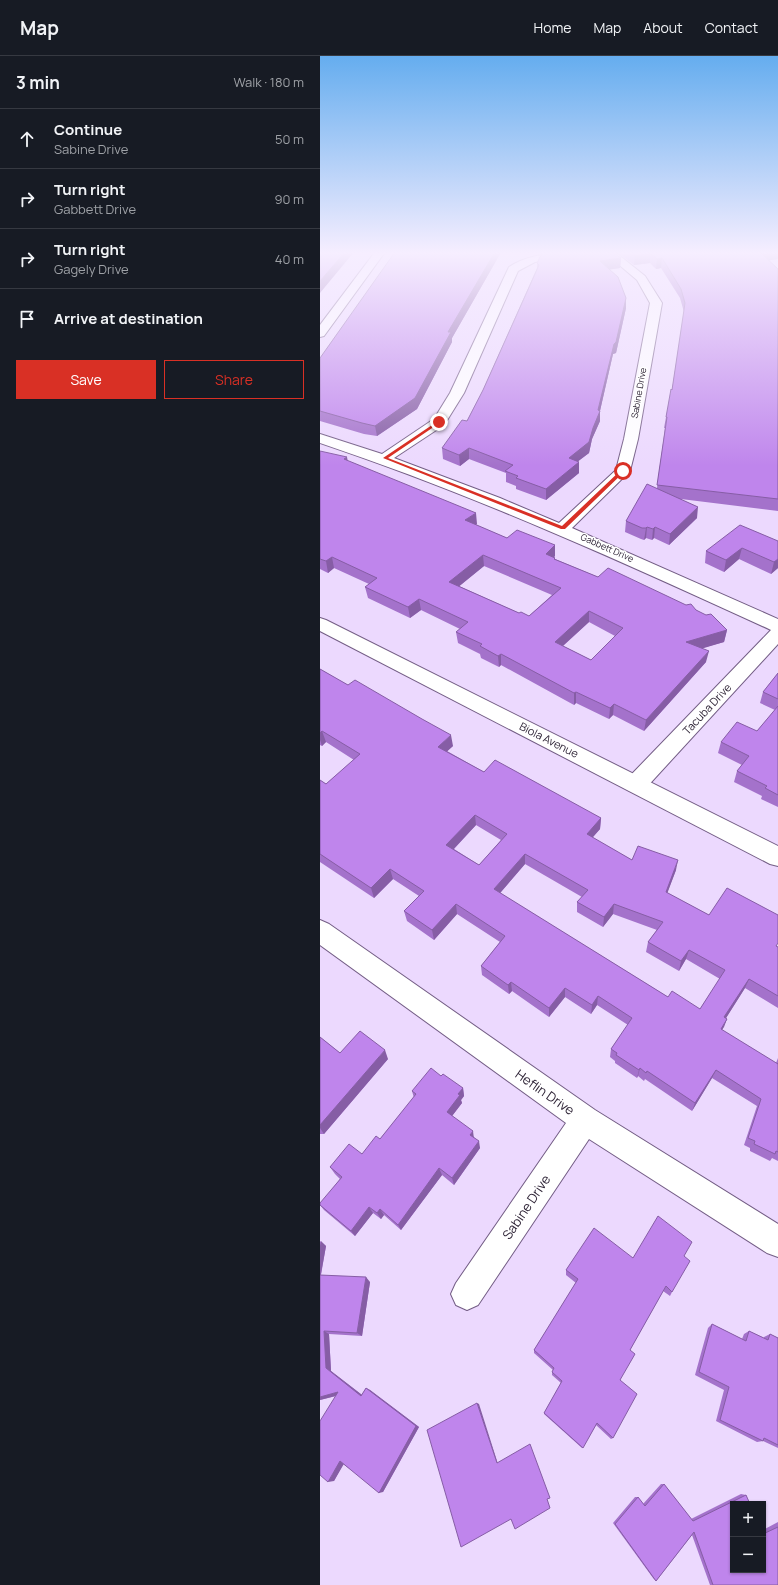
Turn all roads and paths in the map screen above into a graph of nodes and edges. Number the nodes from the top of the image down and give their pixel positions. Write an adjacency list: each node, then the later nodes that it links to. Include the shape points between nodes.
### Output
1 (327, 323): 4 (street)
2 (488, 323): 6 (street, via 457,393 439,422)
3 (652, 323): 7 (street, Sabine Drive, via 623,471)
4 (320, 333)
5 (320, 438): 6 (street, Gabbett Drive)
6 (385, 458): 7 (street, Gabbett Drive)
7 (563, 528): 9 (street, Gabbett Drive)
8 (320, 624): 11 (street, Biola Avenue)
9 (778, 626)
10 (778, 633): 11 (street, Tacuba Drive)
11 (636, 784): 12 (street, Biola Avenue)
12 (778, 858)
13 (320, 932): 14 (street, Heflin Drive)
14 (584, 1120): 15 (street, Heflin Drive); 16 (street, Sabine Drive)
15 (778, 1242)
16 (467, 1294)

